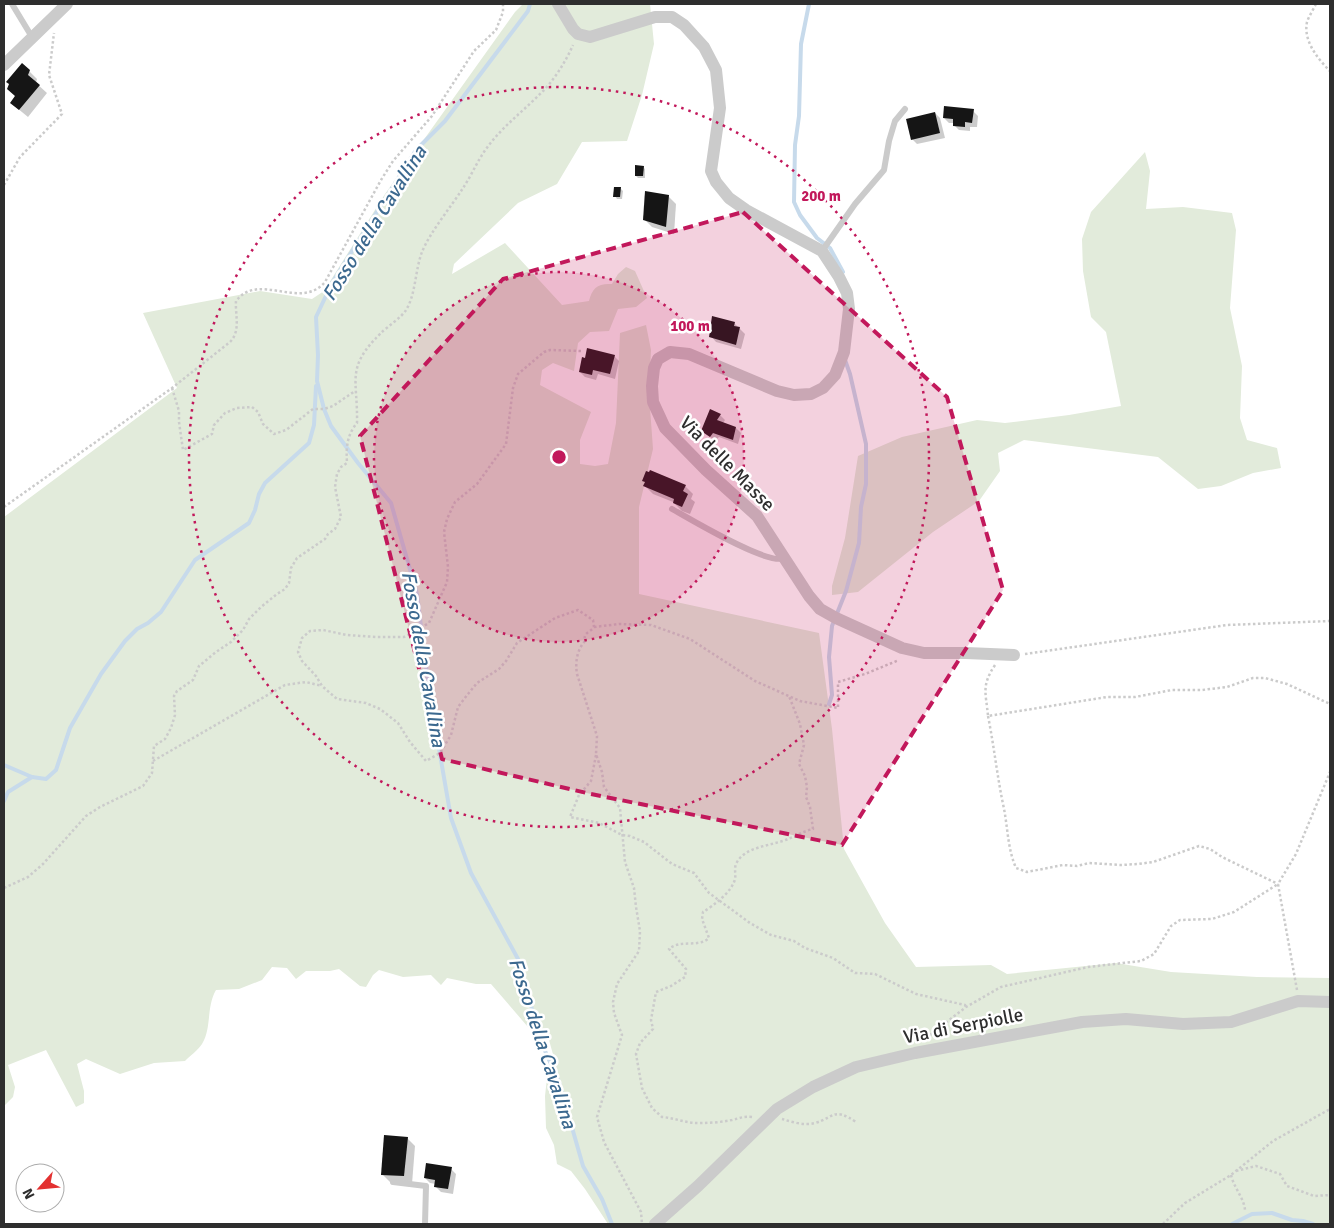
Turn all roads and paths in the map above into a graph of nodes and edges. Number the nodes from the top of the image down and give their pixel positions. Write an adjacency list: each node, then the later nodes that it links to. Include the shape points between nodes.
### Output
1 (12, 4): 8 (lane)
2 (67, 4): 6 (street)
3 (503, 4): 15 (path, via 496,30 474,51 432,116 381,180 321,288 302,294 246,291 236,301 234,338)
4 (558, 4): 7 (street)
5 (1316, 4): 10 (path, via 1307,23 1307,36 1320,61)
6 (56, 15): 8 (street); 12 (path, via 49,74 62,114 20,157)
7 (578, 34): 13 (street, Via delle Masse, via 590,37 655,17 672,17 684,25 704,47 716,70 720,108 711,171 716,182 729,198 746,210); 16 (path, via 566,60 541,94 500,131 482,155 423,250 405,312 380,334 358,361)
8 (32, 37): 9 (street)
9 (4, 65)
10 (1330, 71)
11 (904, 109): 13 (lane, via 895,121 884,170)
12 (4, 186)
13 (822, 251): 19 (street, Via delle Masse, via 847,293 849,309 844,352 835,375 823,388 811,394 777,391 689,354 670,352 658,359 654,368 653,402 665,428 757,516)
14 (581, 351): 25 (path, via 544,352 518,374 513,388 506,444 477,484 455,502 448,519 444,532 447,582 429,623 404,636 310,631 302,638 298,652)
15 (172, 388): 16 (path, via 179,411 183,450 212,434 214,425 225,413 237,408 252,407 274,434 286,430 314,409 333,406); 17 (path)
16 (355, 391): 30 (path, via 357,423 350,432 347,463 337,474 335,487 341,517 335,529 297,558 286,589 261,607 231,642 199,666 193,680 177,691 171,728 165,739 154,746)
17 (4, 508)
18 (672, 509): 19 (lane, via 758,555 776,560)
19 (785, 557): 22 (street, Via delle Masse, via 820,609 902,648)
20 (1330, 621): 24 (path, via 1228,626)
21 (594, 627): 25 (path, via 594,620 578,610 555,618 518,643 499,670 468,694 458,707 451,735 440,753 426,761 398,723 380,709 337,698); 26 (path, via 651,624 690,639 755,680); 29 (path, via 584,636 576,665 597,736)
22 (924, 653): 23 (street, Via delle Masse); 26 (path, via 838,682 838,708)
23 (999, 654): 24 (street, Via delle Masse); 28 (path, via 985,684)
24 (1014, 655)
25 (322, 686): 30 (path, via 306,682 285,685)
26 (789, 696): 35 (path, via 804,745 799,764 805,776 813,828 744,855 736,863 732,886)
27 (1330, 704): 28 (path, via 1282,682 1253,678 1227,687 1107,697)
28 (988, 716): 33 (path, via 1011,856 1016,868 1027,872 1089,862 1138,864 1199,846)
29 (596, 754): 32 (path, via 604,787 620,808); 32 (path, via 590,780 579,795 570,817 600,822)
30 (153, 761): 34 (path, via 152,773 142,786 86,816 43,864 28,877)
31 (1330, 772): 33 (path, via 1296,854)
32 (622, 835): 35 (path, via 644,842 672,864 694,873); 50 (path, via 625,862 634,888 640,931 639,951 617,984 614,1013 622,1036 597,1117 604,1142 641,1212)
33 (1278, 884): 36 (path); 38 (path, via 1234,912 1212,919 1180,920 1171,926 1154,954 1140,961 1088,967 1001,987)
34 (4, 888)
35 (719, 901): 38 (path, via 771,934 833,958 855,972 875,974 916,994); 42 (path, via 703,912 702,919 709,938 705,942 674,944 668,948 686,969 685,976 656,992 651,1020 653,1029 640,1043 636,1054 642,1088 652,1108 662,1117 700,1124 744,1116)
36 (1298, 1001): 37 (street, Via di Serpiolle); 39 (street, Via di Serpiolle, via 1231,1022 1183,1024 1126,1019 1082,1022)
37 (1330, 1002)
38 (966, 1007): 39 (path, via 924,1040)
39 (915, 1054): 41 (street, Via di Serpiolle, via 856,1067 813,1088)
40 (1330, 1109): 44 (path, via 1273,1141)
41 (771, 1116): 43 (path, via 799,1124 814,1124 830,1115 844,1114); 51 (street, Via di Serpiolle)
42 (752, 1118)
43 (856, 1122)
44 (1235, 1172): 45 (path); 47 (path, via 1256,1166 1280,1174 1288,1186 1314,1196)
45 (1231, 1175): 48 (path); 52 (path, via 1185,1203)
46 (393, 1182): 49 (lane, via 426,1186)
47 (1330, 1196)
48 (1246, 1210)
49 (425, 1224)
50 (642, 1224)
51 (655, 1224)
52 (1163, 1224)

